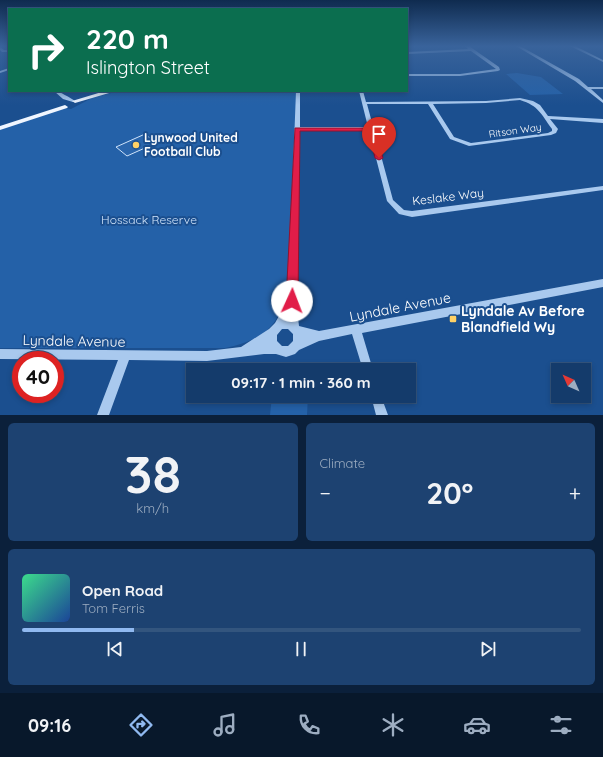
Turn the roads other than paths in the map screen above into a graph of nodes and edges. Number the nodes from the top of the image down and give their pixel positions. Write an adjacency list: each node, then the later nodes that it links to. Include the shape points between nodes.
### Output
1 (494, 65): 3 (street, via 498,70 460,75)
2 (551, 65): 4 (street)
3 (408, 75)
4 (587, 88): 5 (street); 11 (street)
5 (603, 88)
6 (57, 92): 10 (street)
7 (109, 92): 10 (main road)
8 (298, 92): 17 (street)
9 (361, 92): 12 (street, Keslake Way)
10 (69, 102): 16 (main road)
11 (603, 102)
12 (364, 103): 13 (street, Ritson Way); 18 (street, Keslake Way)
13 (430, 103): 14 (street, Ritson Way, via 520,100 538,106); 14 (street, Ritson Way, via 452,138 471,145 549,134 555,129)
14 (547, 117): 15 (street)
15 (603, 121)
16 (0, 128)
17 (297, 129): 18 (street); 21 (street)
18 (372, 129): 19 (street, Keslake Way, via 390,201 402,212 412,214)
19 (603, 188)
20 (603, 283): 24 (street, Lyndale Avenue)
21 (292, 301): 22 (street); 23 (street)
22 (276, 329): 23 (street, Lyndale Avenue, via 286,324); 27 (street, via 272,339); 28 (street, Lyndale Avenue)
23 (295, 329): 25 (street, Lyndale Avenue); 26 (street, via 299,338)
24 (356, 330): 25 (street, Lyndale Avenue); 31 (street)
25 (319, 336): 26 (street, Lyndale Avenue)
26 (296, 346): 27 (street, Lyndale Avenue, via 289,351)
27 (277, 349): 28 (street, Lyndale Avenue)
28 (243, 351): 30 (street, Lyndale Avenue, via 207,356)
29 (0, 354): 30 (street, Lyndale Avenue)
30 (124, 356): 33 (street)
31 (366, 363)
32 (378, 403): 34 (street)
33 (103, 415)
34 (382, 415)

